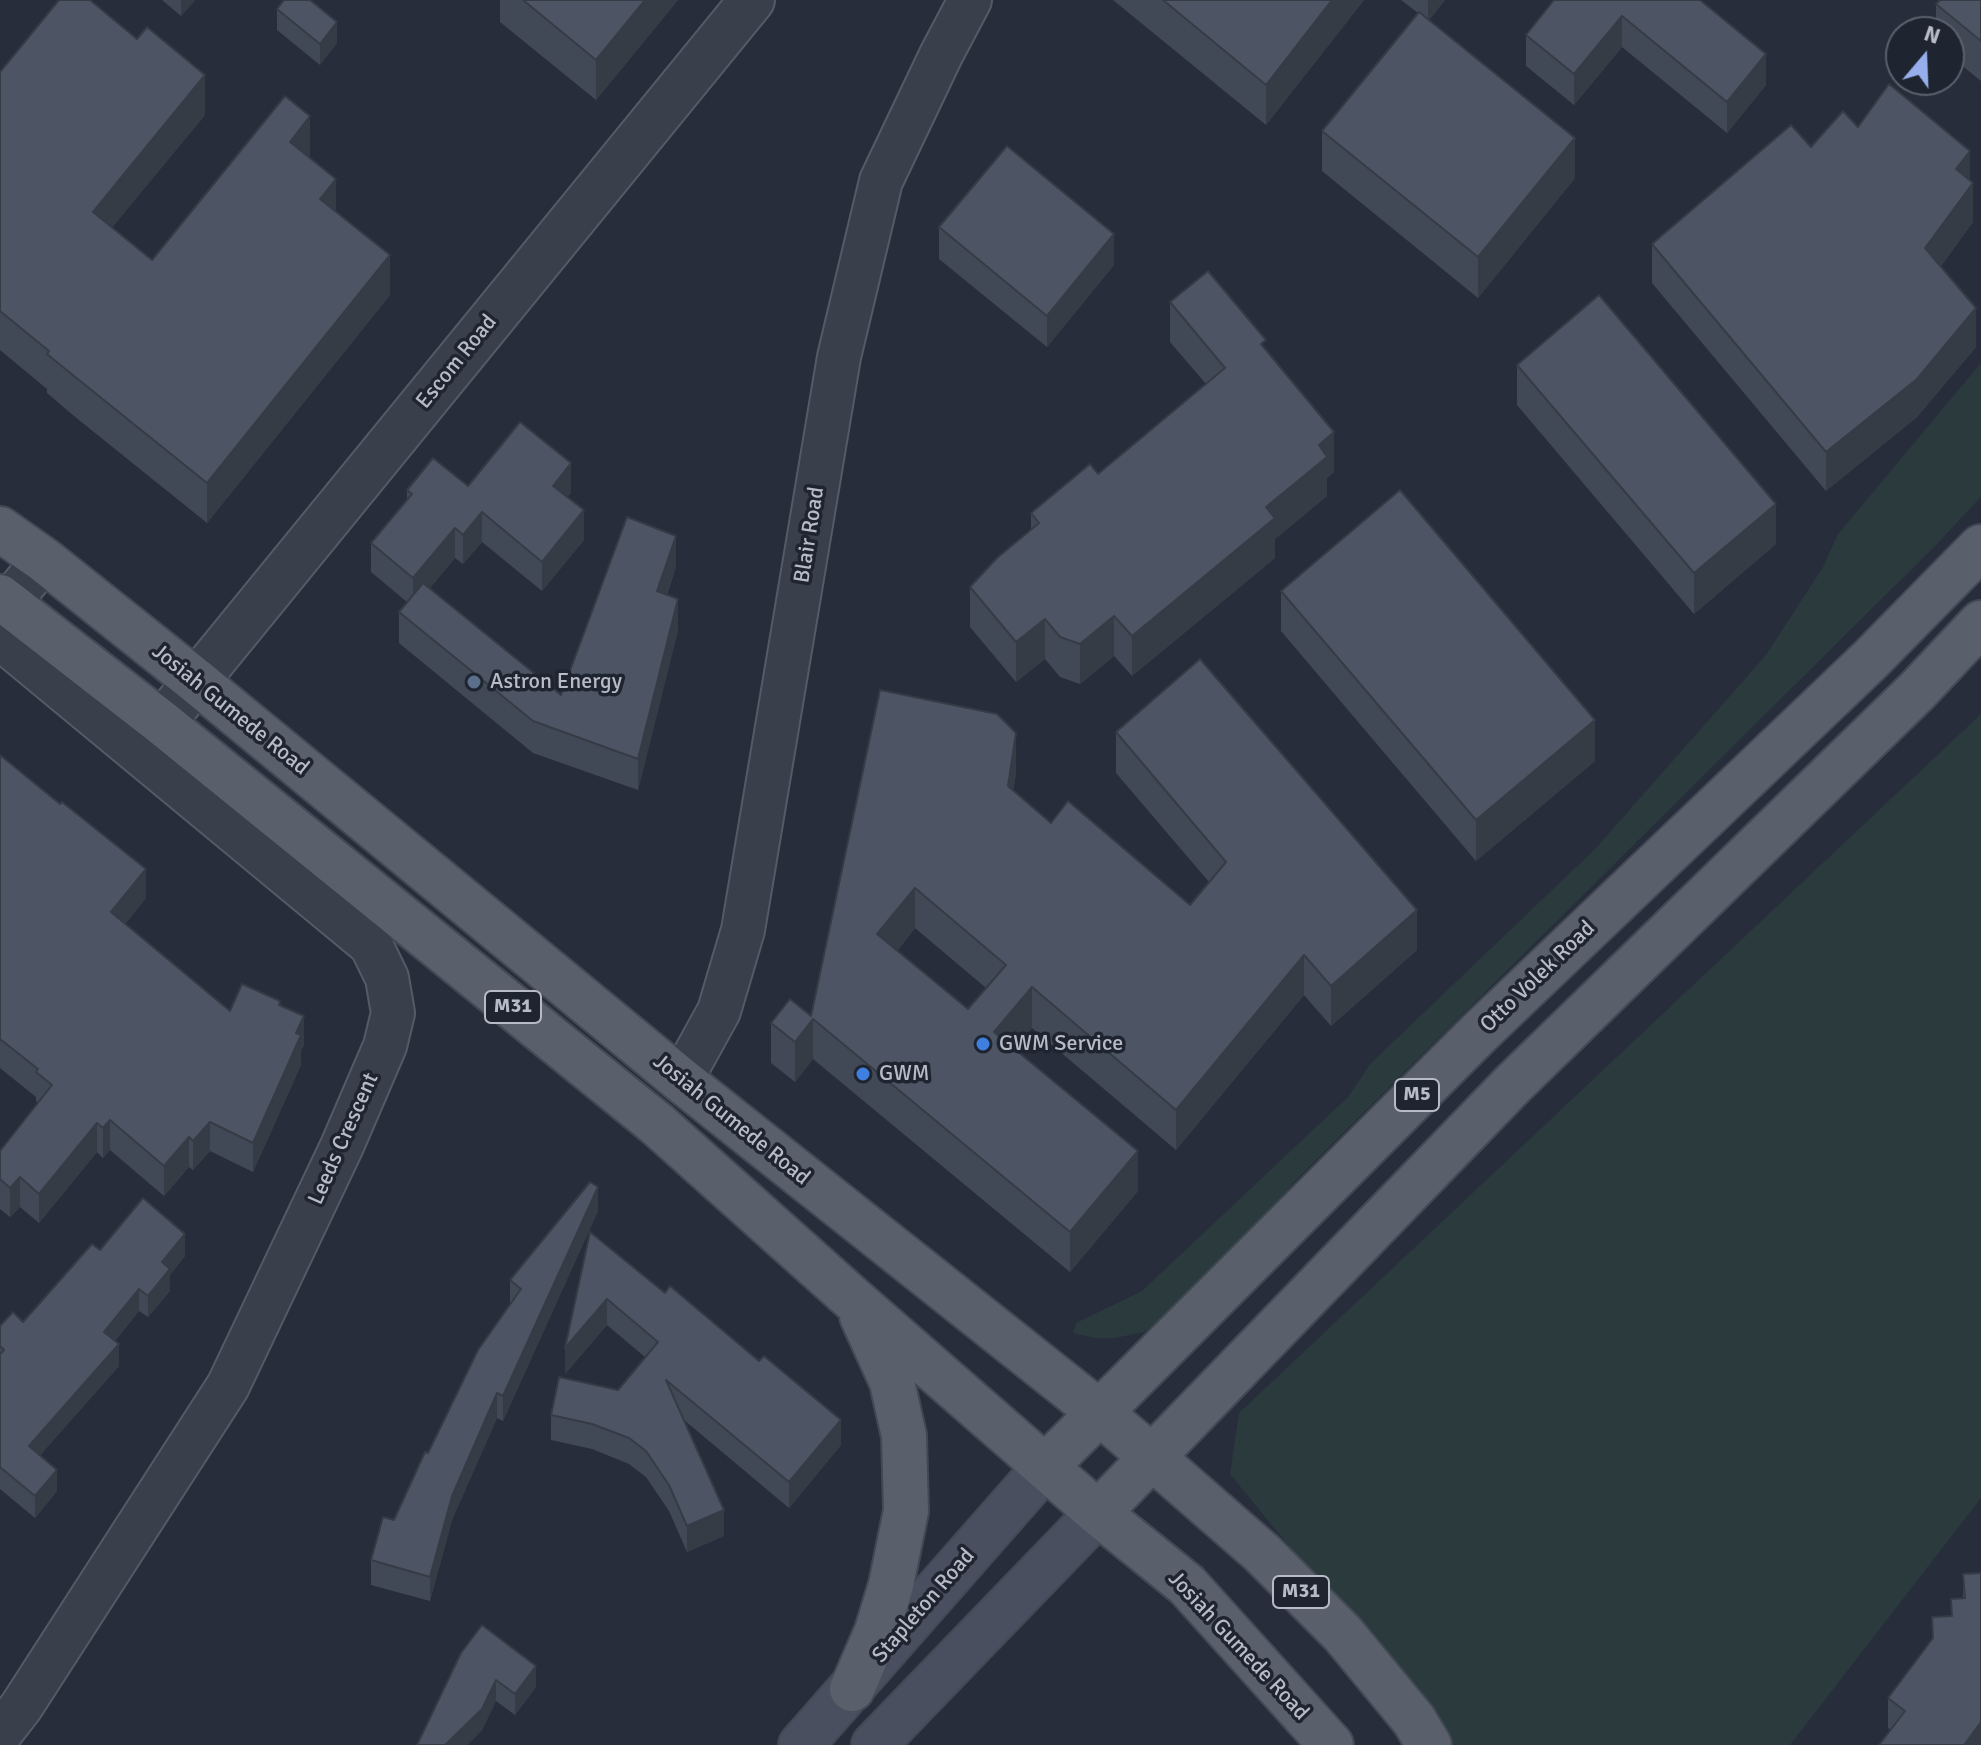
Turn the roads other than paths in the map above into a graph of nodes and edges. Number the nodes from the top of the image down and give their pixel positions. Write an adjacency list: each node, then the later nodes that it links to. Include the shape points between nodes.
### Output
1 (752, 0): 8 (street, Escom Road)
2 (970, 0): 10 (street, Blair Road, via 881,181 839,357 743,930 719,1011)
3 (0, 529): 5 (main road, Josiah Gumede Road / M31)
4 (1981, 547): 12 (main road, Otto Volek Road / M5, via 1479,1033)
5 (44, 560): 6 (street); 8 (main road, Josiah Gumede Road / M31)
6 (2, 613): 9 (main road, Josiah Gumede Road / M31); 17 (street, Leeds Crescent, via 371,945 387,978 393,1013 385,1046 342,1146 228,1386)
7 (1981, 623): 13 (main road, via 1513,1084)
8 (196, 681): 9 (street, Escom Road); 10 (main road, Josiah Gumede Road / M31)
9 (162, 723): 11 (main road, Josiah Gumede Road / M31, via 657,1124)
10 (681, 1080): 12 (main road, Josiah Gumede Road / M31)
11 (855, 1301): 14 (main road, Josiah Gumede Road / M31); 16 (main road, via 892,1382 904,1436 906,1511 891,1585)
12 (1099, 1412): 13 (main road, Josiah Gumede Road / M31); 14 (main road, M5)
13 (1153, 1458): 15 (main road); 21 (main road, Josiah Gumede Road / M31, via 1262,1553 1343,1634)
14 (1046, 1466): 15 (main road, Josiah Gumede Road / M31); 16 (main road, Stapleton Road / M5)
15 (1098, 1513): 19 (main road); 20 (main road, Josiah Gumede Road / M31, via 1187,1585)
16 (852, 1689): 18 (main road, Stapleton Road / M5)
17 (0, 1734)
18 (801, 1745)
19 (874, 1745)
20 (1331, 1745)
21 (1429, 1745)

